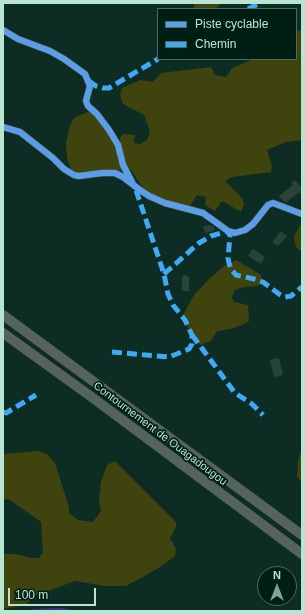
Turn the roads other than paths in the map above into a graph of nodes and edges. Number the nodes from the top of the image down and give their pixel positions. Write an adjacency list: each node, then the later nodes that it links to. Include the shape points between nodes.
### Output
1 (3, 30): 3 (street, via 18,39 50,51 85,74 90,86 86,101 88,106 110,130)
2 (3, 127): 3 (street, via 20,132 74,175 115,173)
3 (133, 184): 4 (street, via 165,203 203,213 228,231 235,233 253,224 268,204 276,204)
4 (302, 214)
5 (3, 315): 7 (highway, Contournement de Ouagadougou)
6 (3, 333): 8 (highway, Contournement de Ouagadougou)
7 (302, 535)
8 (302, 554)

